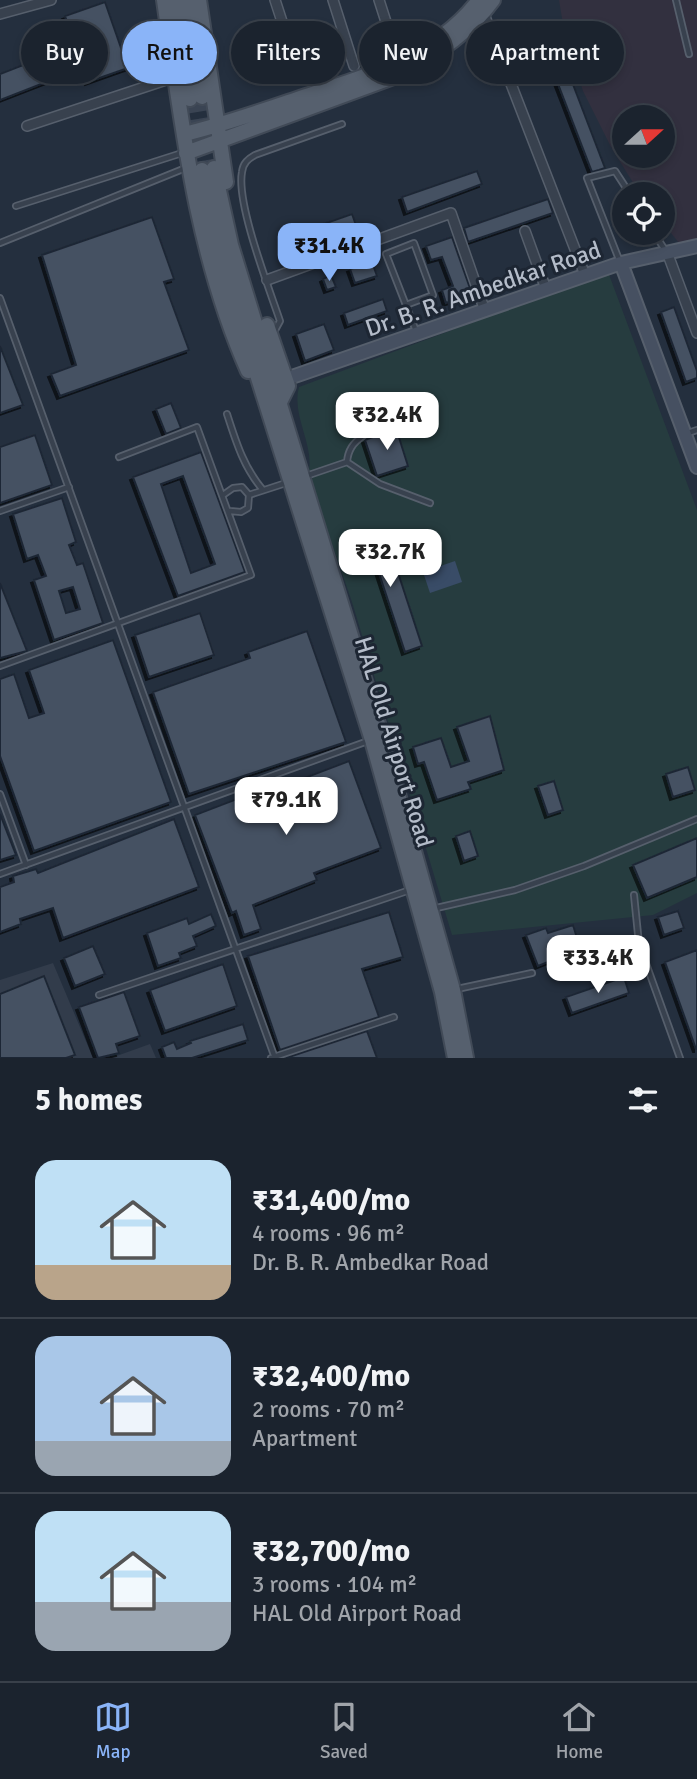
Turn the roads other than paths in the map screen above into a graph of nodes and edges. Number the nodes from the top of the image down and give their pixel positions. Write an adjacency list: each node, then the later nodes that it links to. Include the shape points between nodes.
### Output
1 (51, 0): 11 (street)
2 (164, 0): 12 (main road)
3 (175, 0): 4 (main road, via 196,98)
4 (187, 0)
5 (199, 0): 21 (main road)
6 (275, 0): 13 (street)
7 (333, 0): 16 (street)
8 (379, 0): 14 (street)
9 (676, 0): 15 (lane)
10 (483, 4): 21 (main road, via 412,57); 23 (main road, via 461,34 418,65); 35 (street)
11 (0, 14)
12 (167, 21)
13 (282, 21)
14 (386, 21)
15 (689, 54)
16 (354, 66)
17 (154, 84): 20 (street)
18 (176, 84): 22 (main road)
19 (342, 124): 36 (lane, via 246,161 241,172 247,214)
20 (27, 126)
21 (218, 126): 22 (main road); 23 (main road)
22 (184, 134): 24 (main road)
23 (221, 141): 24 (main road); 42 (main road, via 238,235)
24 (198, 165): 26 (lane); 29 (lane); 45 (main road, HAL Old Airport Road, via 231,245); 45 (main road, via 207,249 233,339 257,393)
25 (622, 182): 28 (lane, via 615,171 587,178)
26 (16, 206)
27 (525, 231): 37 (street)
28 (612, 240)
29 (0, 243)
30 (614, 245): 34 (lane)
31 (662, 245): 33 (lane)
32 (697, 246): 33 (street, Dr. B. R. Ambedkar Road)
33 (667, 252): 34 (street, Dr. B. R. Ambedkar Road); 41 (street)
34 (621, 263): 35 (street, Dr. B. R. Ambedkar Road); 47 (street)
35 (585, 275): 37 (street, Dr. B. R. Ambedkar Road)
36 (267, 280): 40 (street, via 451,212); 42 (lane, via 280,321)
37 (546, 289): 40 (street, Dr. B. R. Ambedkar Road)
38 (0, 298): 53 (lane)
39 (406, 305): 39 (lane, via 386,254 414,243 433,295); 43 (lane)
40 (485, 311): 43 (street, Dr. B. R. Ambedkar Road)
41 (697, 333)
42 (270, 334): 44 (main road)
43 (417, 335): 44 (street, Dr. B. R. Ambedkar Road)
44 (286, 379): 45 (main road, via 288,386)
45 (273, 402): 52 (main road, HAL Old Airport Road)
46 (227, 415): 54 (lane, via 239,452)
47 (691, 432): 51 (street)
48 (363, 436): 50 (lane, via 354,442)
49 (119, 457): 55 (lane, via 197,427)
50 (347, 462): 52 (lane); 57 (lane, via 380,484)
51 (697, 467)
52 (295, 480): 54 (lane); 62 (main road, HAL Old Airport Road); 70 (main road, HAL Old Airport Road, via 382,737)
53 (69, 487): 59 (lane); 60 (lane)
54 (263, 490): 56 (lane)
55 (223, 495): 56 (lane, via 242,487); 58 (lane)
56 (249, 495): 58 (lane, via 248,508)
57 (430, 503)
58 (230, 511): 60 (lane, via 251,575)
59 (0, 512)
60 (117, 623): 61 (lane); 64 (lane)
61 (0, 666)
62 (372, 740): 64 (lane); 68 (main road, HAL Old Airport Road)
63 (0, 794): 66 (lane)
64 (184, 809): 66 (lane); 71 (lane)
65 (697, 819): 70 (lane, via 515,890)
66 (26, 865): 67 (lane)
67 (0, 874)
68 (414, 889): 71 (lane); 77 (main road, HAL Old Airport Road)
69 (634, 895): 79 (lane, via 639,944)
70 (431, 909): 73 (main road, HAL Old Airport Road)
71 (236, 949): 74 (lane); 76 (lane)
72 (533, 972): 73 (lane)
73 (453, 990): 78 (main road, HAL Old Airport Road)
74 (99, 995)
75 (394, 1017): 76 (lane)
76 (273, 1058)
77 (455, 1058)
78 (466, 1058)
79 (680, 1058)

